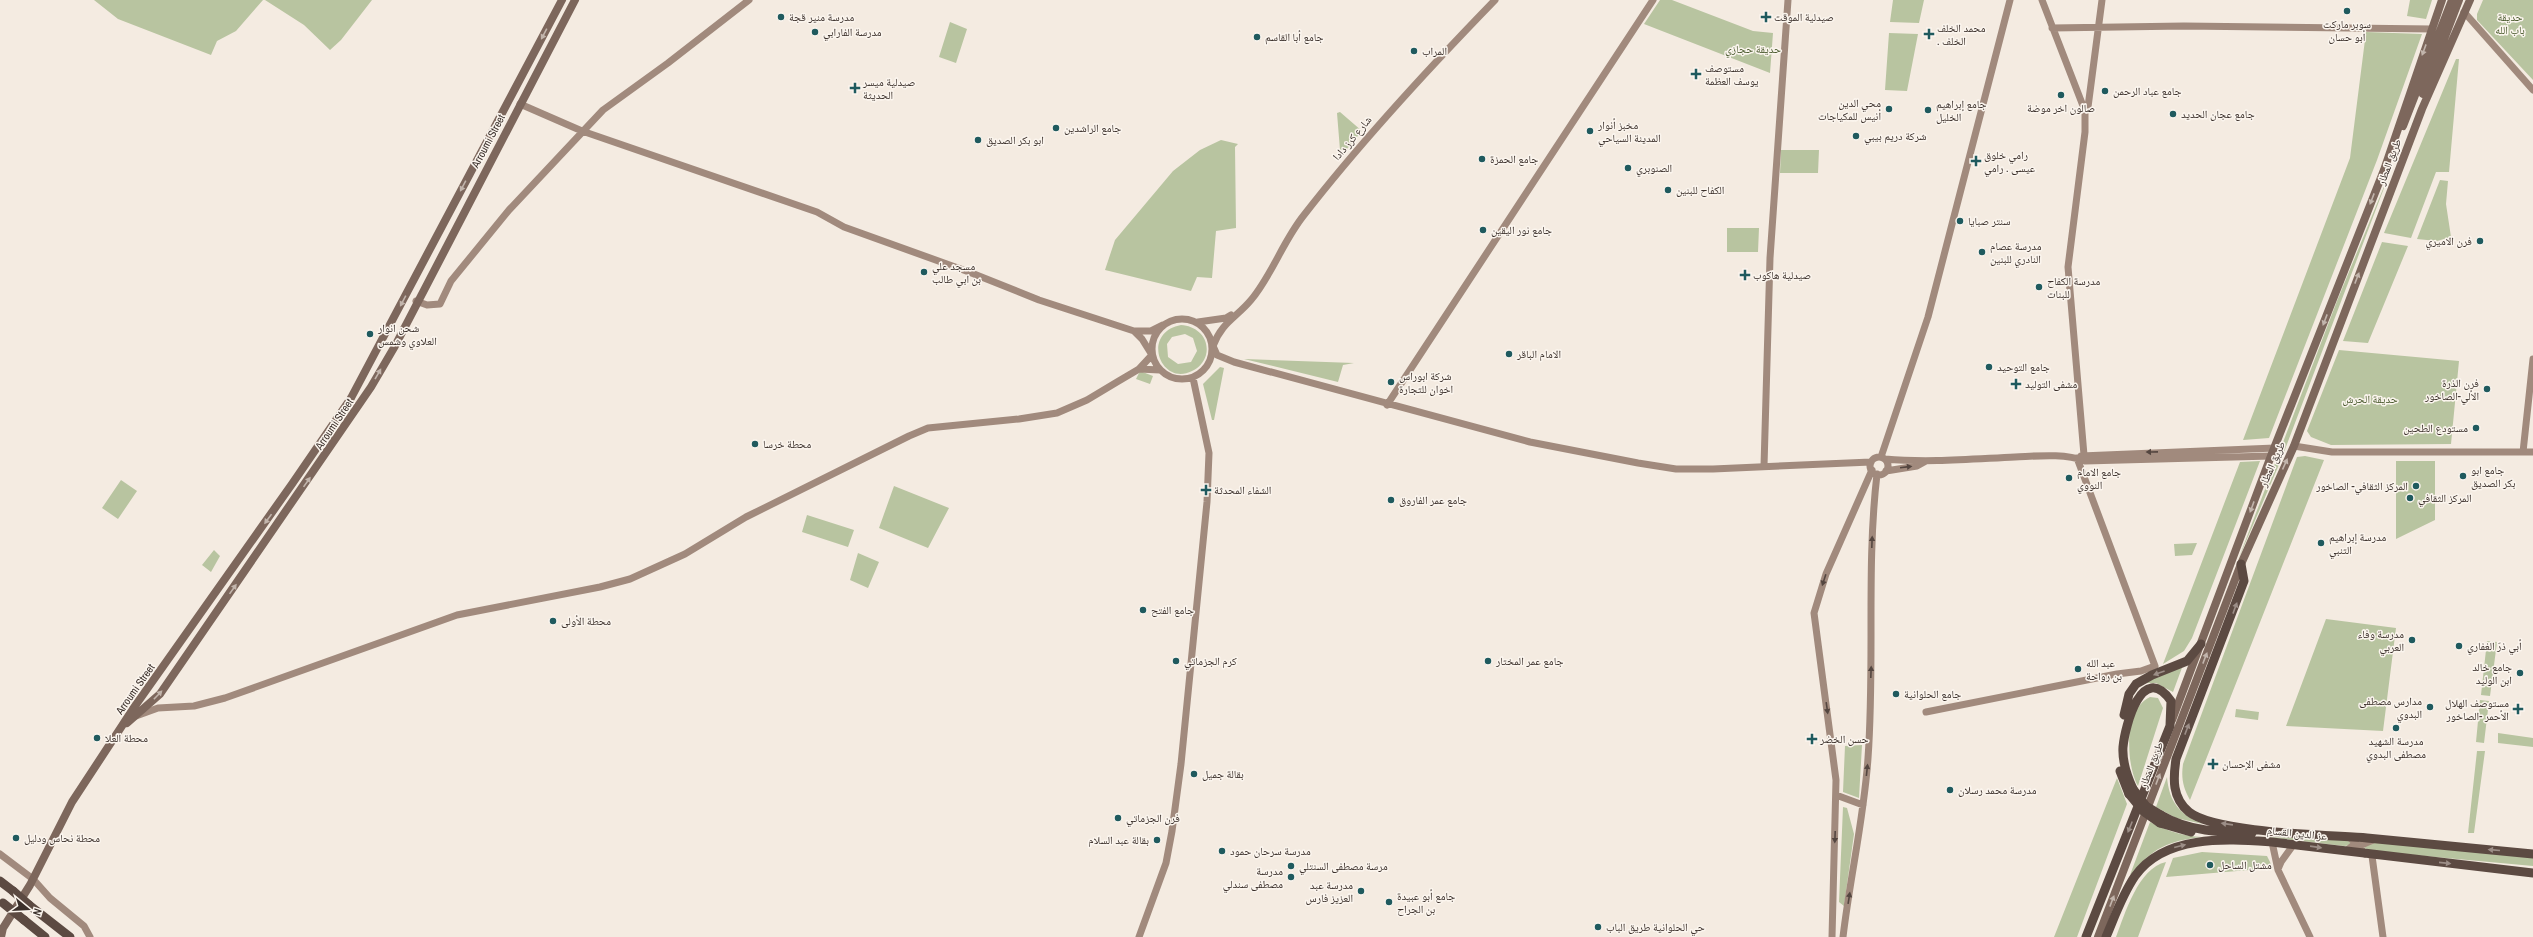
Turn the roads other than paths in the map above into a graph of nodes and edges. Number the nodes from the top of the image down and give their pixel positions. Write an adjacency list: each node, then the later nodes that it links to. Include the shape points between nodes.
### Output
1 (562, 0): 38 (main road, Arroumi Street, one-way to 38, via 361,380)
2 (575, 0): 19 (main road, Arroumi Street)
3 (749, 0): 21 (main road, via 668,64 624,93)
4 (1495, 0): 25 (main road, شارع كرز دادا, via 1368,135 1302,216)
5 (1653, 0): 37 (main road)
6 (1788, 0): 49 (main road, via 1770,258)
7 (2010, 0): 46 (main road, via 1928,317)
8 (2042, 0): 16 (main road)
9 (2102, 0): 15 (main road)
10 (2442, 0): 17 (main road, طريق المطار)
11 (2452, 0): 22 (main road)
12 (2459, 0): 23 (main road, via 2418,108)
13 (2470, 0): 14 (main road, طريق المطار)
14 (2464, 12): 18 (main road); 23 (main road, طريق المطار)
15 (2098, 27): 16 (main road); 17 (main road); 20 (main road, via 2088,107)
16 (2052, 28): 20 (main road)
17 (2432, 30): 22 (main road, طريق المطار, one-way to 22)
18 (2533, 90)
19 (520, 104): 21 (main road); 24 (main road, Arroumi Street)
20 (2085, 111): 44 (main road, via 2085,132 2068,267)
21 (582, 131): 24 (main road, via 509,210 451,281 440,304 427,306); 28 (main road, via 817,212 844,227 1039,300)
22 (2384, 170): 40 (main road, طريق المطار, one-way to 40)
23 (2396, 176): 39 (main road, طريق المطار, one-way to 23)
24 (416, 301): 41 (main road, Arroumi Street, one-way to 24, via 389,355)
25 (1245, 306): 26 (main road, via 1226,318); 29 (main road, via 1224,325)
26 (1198, 322): 27 (main road, via 1176,318); 29 (main road, via 1208,332)
27 (1163, 325): 28 (main road, via 1151,330); 30 (main road, via 1154,338)
28 (1134, 331): 30 (main road, via 1142,338)
29 (1213, 346): 32 (main road, via 1217,355); 33 (main road, via 1212,357)
30 (1152, 355): 34 (main road); 35 (main road)
31 (2533, 359): 42 (main road)
32 (1226, 360): 33 (main road, via 1216,361); 37 (main road)
33 (1207, 367): 36 (main road)
34 (1139, 369): 35 (main road); 55 (main road, via 1087,400 1057,412 1025,418 928,428 753,514 685,554 630,579 600,587 479,609 225,698 194,706 158,708)
35 (1160, 370): 36 (main road, via 1176,379)
36 (1193, 378): 82 (main road, via 1209,453 1181,764 1166,863)
37 (1388, 405): 49 (main road, via 1530,442 1638,463 1676,469)
38 (320, 444): 41 (main road); 57 (main road, Arroumi Street, one-way to 57)
39 (2294, 446): 42 (main road, via 2332,452); 52 (main road, طريق المطار, one-way to 39)
40 (2275, 448): 44 (main road, one-way to 44); 45 (main road, طريق المطار)
41 (329, 450): 55 (main road, Arroumi Street, one-way to 41, via 160,694)
42 (2523, 452): 43 (main road)
43 (2533, 452)
44 (2080, 456): 45 (main road, via 2085,461); 47 (main road); 54 (main road, via 2155,666 2141,671)
45 (2271, 456): 53 (main road, طريق المطار, one-way to 53)
46 (1883, 458): 47 (main road); 48 (main road, via 1875,458); 50 (main road, via 1888,465)
47 (1926, 461): 50 (main road, one-way to 47, via 1917,466)
48 (1871, 462): 49 (main road); 51 (main road)
49 (1764, 466)
50 (1886, 471): 51 (main road)
51 (1874, 472): 59 (main road, one-way to 59, via 1826,574 1814,613); 60 (main road, one-way to 51, via 1870,718)
52 (2241, 564): 62 (highway, one-way to 52, via 2201,819 2182,805 2174,790 2176,759 2244,581); 86 (main road, طريق المطار, one-way to 52)
53 (2201, 644): 56 (main road, طريق المطار); 58 (highway, one-way to 58, via 2187,661 2136,684 2129,694 2117,747 2121,776)
54 (1926, 712)
55 (135, 716): 57 (main road, Arroumi Street)
56 (2170, 726): 58 (highway, via 2171,701 2166,694 2152,688 2144,691 2133,706 2123,748); 85 (highway, طريق المطار, one-way to 85)
57 (119, 731): 74 (main road, via 72,802)
58 (2131, 792): 61 (highway, bridge)
59 (1836, 795): 60 (main road); 83 (main road, one-way to 83)
60 (1863, 805): 84 (main road, one-way to 60)
61 (2161, 819): 62 (highway, via 2229,833); 65 (highway, via 2179,830)
62 (2279, 832): 63 (highway, عز الدين القسام)
63 (2349, 837): 64 (highway, عز الدين القسام); 68 (main road, via 2356,843)
64 (2377, 839): 70 (highway, عز الدين القسام, one-way to 64); 71 (main road, via 2361,843 2359,846)
65 (2235, 840): 66 (highway, عز الدين القسام); 87 (highway, عز الدين القسام, one-way to 65, via 2124,893 2150,860 2171,848 2186,844)
66 (2272, 842): 67 (highway, عز الدين القسام); 72 (main road)
67 (2294, 844): 68 (highway, عز الدين القسام, one-way to 68); 72 (main road)
68 (2346, 851): 71 (highway, عز الدين القسام)
69 (0, 854): 74 (main road)
70 (2533, 854)
71 (2369, 855): 73 (highway, عز الدين القسام, one-way to 73); 89 (main road)
72 (2278, 870): 88 (main road)
73 (2533, 873)
74 (33, 879): 77 (main road); 78 (main road, via 46,895 82,923)
75 (0, 881): 81 (highway, bridge)
76 (2, 902): 80 (highway, bridge)
77 (1, 928): 79 (main road)
78 (89, 936)
79 (1, 937)
80 (45, 937)
81 (70, 937)
82 (1139, 937)
83 (1832, 937)
84 (1843, 937)
85 (2086, 937)
86 (2098, 937)
87 (2106, 937)
88 (2310, 937)
89 (2383, 937)

